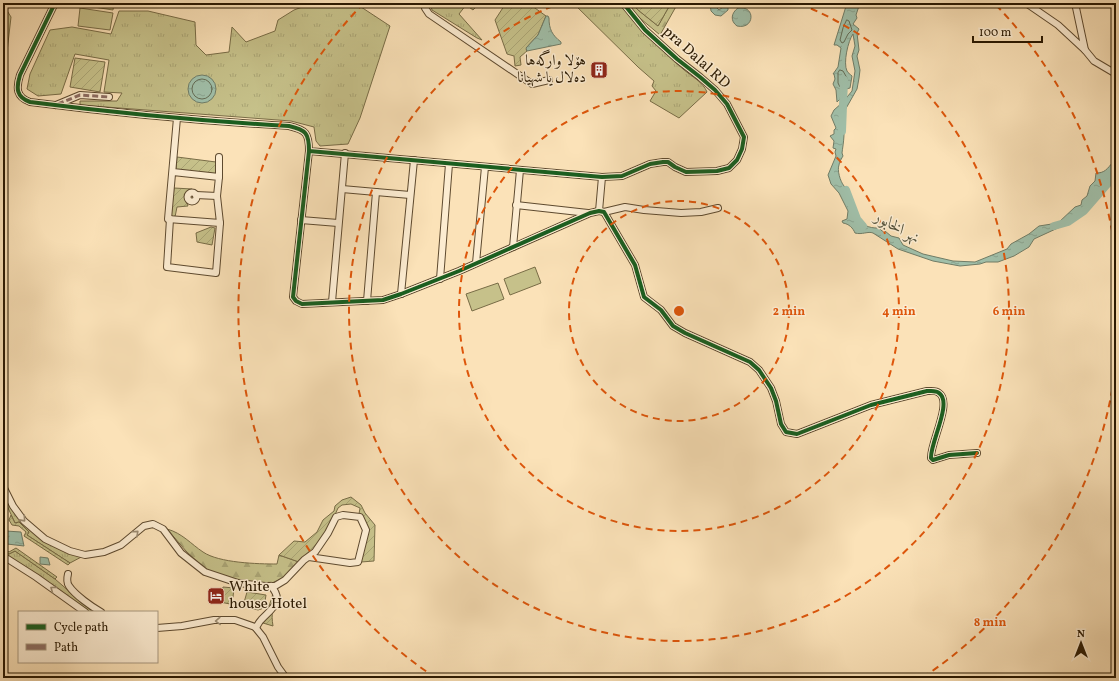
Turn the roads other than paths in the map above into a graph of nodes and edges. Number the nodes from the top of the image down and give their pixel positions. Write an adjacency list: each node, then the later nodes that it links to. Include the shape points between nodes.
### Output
1 (55, 3): 10 (street, via 17,84 22,100)
2 (425, 3): 8 (street, via 429,14 532,84)
3 (623, 3): 21 (street, pra Dalal RD, via 645,30 715,90 727,104 744,138 737,160 729,168 717,172 686,172 663,162 650,164 622,176)
4 (1026, 3): 6 (street, via 1058,24)
5 (1076, 4): 6 (street)
6 (1085, 50): 7 (street, via 1094,61)
7 (1116, 74)
8 (549, 80)
9 (109, 97): 10 (street, via 80,95)
10 (54, 105): 11 (street)
11 (178, 118): 12 (street, via 298,128 309,138); 19 (street)
12 (309, 151): 13 (street, pra Dalal RD); 32 (street)
13 (345, 153): 15 (street, pra Dalal RD); 22 (street)
14 (219, 157): 20 (street)
15 (414, 160): 16 (street, pra Dalal RD); 25 (street)
16 (449, 164): 17 (street, pra Dalal RD); 37 (street)
17 (485, 167): 18 (street, pra Dalal RD); 36 (street)
18 (520, 170): 21 (street, pra Dalal RD); 27 (street)
19 (172, 172): 20 (street); 31 (street)
20 (219, 177): 26 (street)
21 (602, 177): 29 (street)
22 (342, 189): 23 (street); 34 (street)
23 (376, 192): 25 (street); 39 (street)
24 (196, 195): 26 (street)
25 (410, 195): 38 (street)
26 (217, 196): 33 (street)
27 (516, 205): 30 (street); 35 (street)
28 (718, 208): 29 (street, via 681,213 625,207)
29 (602, 211): 30 (street); 41 (street, via 635,265 644,297 661,310 673,326 685,334 750,362 759,370 771,388 781,424 786,432 797,434 871,405 934,391 942,395 944,408 931,458 936,460 949,455)
30 (590, 213): 35 (street)
31 (170, 219): 33 (street); 33 (street, via 167,267 216,273)
32 (301, 220): 34 (street); 40 (street, via 293,297 302,304)
33 (220, 223)
34 (338, 223): 40 (street)
35 (513, 247): 36 (street)
36 (476, 263): 37 (street)
37 (440, 279): 38 (street)
38 (402, 294): 39 (street, via 383,300)
39 (367, 300): 40 (street)
40 (332, 302)
41 (976, 453)
42 (3, 486): 46 (street, one-way to 46, via 24,521 45,538 70,551 85,555 104,552 121,545 144,526 153,524 163,529 181,553 204,572 238,583)
43 (3, 556): 47 (street, one-way to 43)
44 (309, 557): 44 (street, via 358,562 366,530 360,516 336,517 320,545); 46 (street, via 285,580)
45 (68, 574): 48 (street, via 69,586)
46 (271, 586): 50 (street, via 277,601)
47 (84, 611)
48 (99, 611)
49 (158, 628): 50 (street, one-way to 49, via 236,620 214,620)
50 (256, 628): 51 (street)
51 (286, 678)

